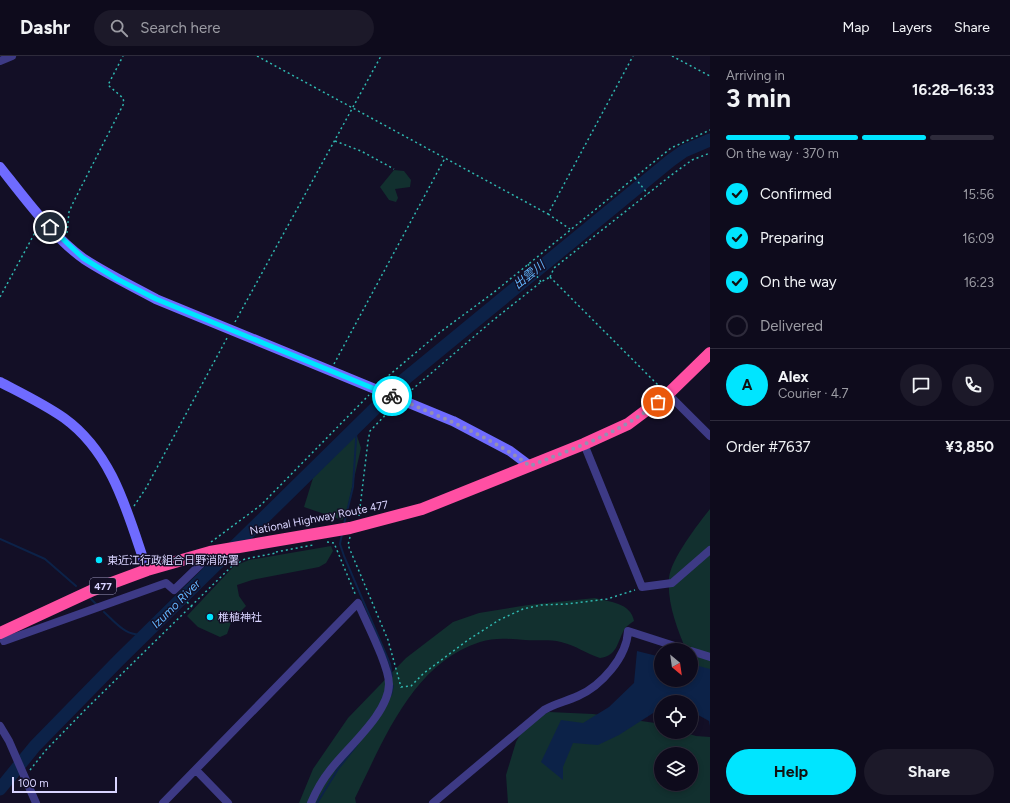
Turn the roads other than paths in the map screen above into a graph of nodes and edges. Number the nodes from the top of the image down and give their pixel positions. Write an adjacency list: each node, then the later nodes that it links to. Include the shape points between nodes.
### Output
1 (12, 56): 2 (street)
2 (0, 60)
3 (0, 167): 9 (street, via 43,219 66,242 83,258 117,279 156,299 453,421 510,451)
4 (710, 353): 6 (highway, National Highway Route 477 / 477)
5 (0, 382): 12 (street, via 64,419 88,440 99,454 114,478)
6 (668, 394): 7 (street); 8 (highway, National Highway Route 477 / 477, via 628,424)
7 (710, 436)
8 (584, 444): 9 (highway, National Highway Route 477 / 477); 10 (street, via 642,587 672,583)
9 (530, 466): 11 (highway, National Highway Route 477 / 477, via 422,509 367,524 353,531 336,530)
10 (710, 550)
11 (206, 554): 12 (highway, National Highway Route 477 / 477); 13 (street, via 201,564 174,590 166,583 4,641)
12 (147, 570): 13 (highway, National Highway Route 477 / 477, via 93,590)
13 (0, 633)
14 (665, 643): 23 (street, via 628,631 622,654 612,669 595,685 578,696 544,710)
15 (698, 653): 16 (street)
16 (710, 657)
17 (0, 726): 19 (street)
18 (196, 770): 20 (street); 21 (street); 22 (street, via 358,604 386,668 389,684 386,698 376,714 330,769)
19 (36, 803)
20 (163, 803)
21 (228, 803)
22 (311, 803)
23 (433, 803)

